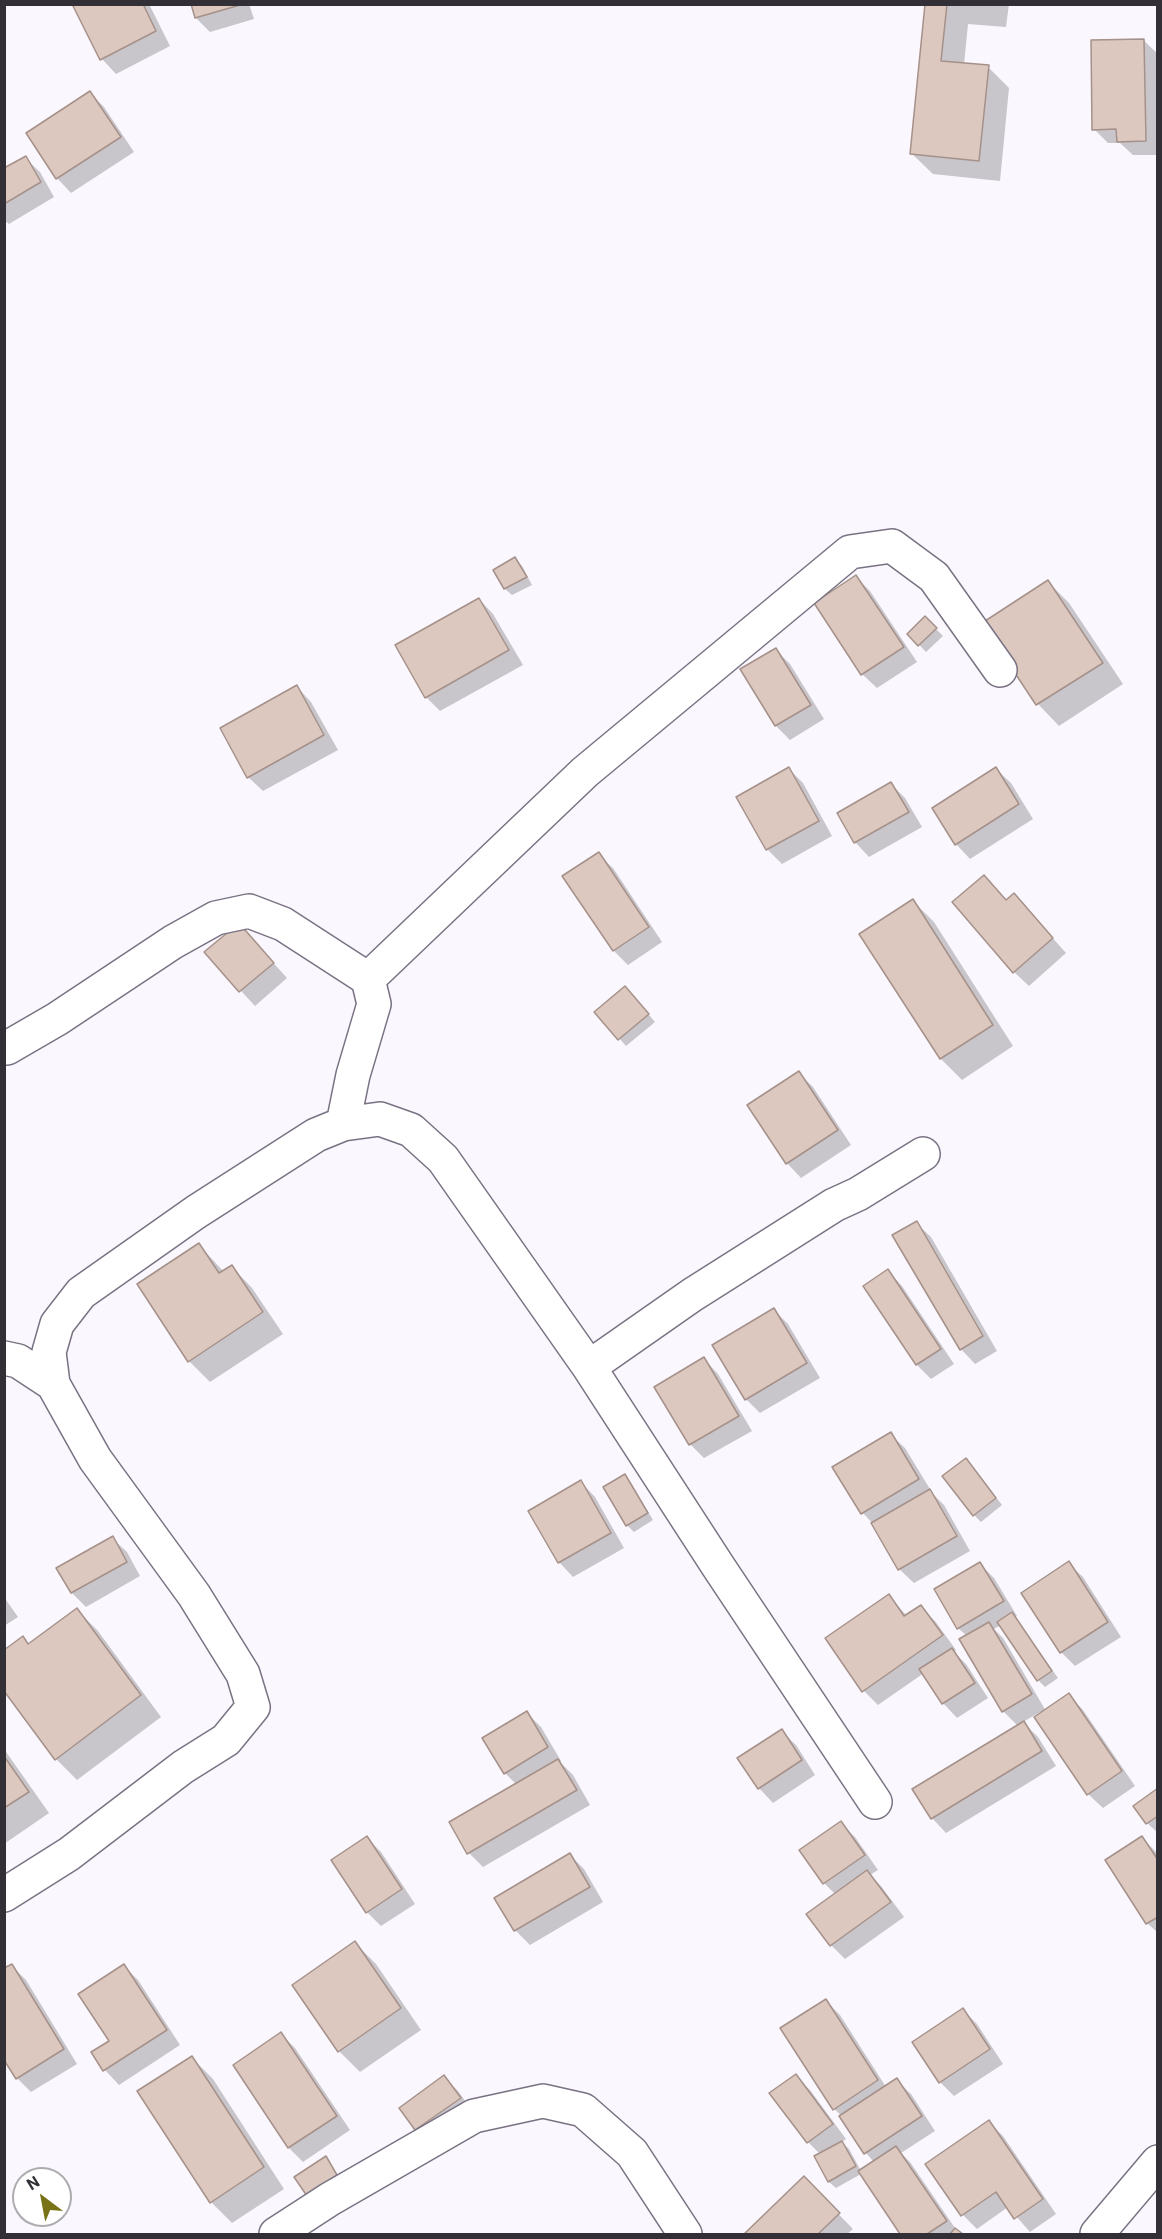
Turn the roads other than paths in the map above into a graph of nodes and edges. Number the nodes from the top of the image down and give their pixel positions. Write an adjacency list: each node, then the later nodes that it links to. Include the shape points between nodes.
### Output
1 (1000, 670): 2 (street, via 934,577 892,546 850,552 585,772)
2 (368, 979): 3 (street, via 283,924 249,911 238,913 216,918 172,942); 4 (street, via 374,1004)
3 (7, 1048)
4 (343, 1124): 7 (street, via 380,1119 411,1130 443,1159); 8 (street, via 316,1135 196,1212 81,1293 57,1324 49,1352)
5 (923, 1154): 7 (street, via 692,1295)
6 (4, 1358): 8 (street, via 18,1360)
7 (589, 1367): 9 (street)
8 (53, 1384): 10 (street, via 95,1460 194,1595 243,1674 253,1707 226,1740 183,1767 69,1854)
9 (875, 1802)
10 (4, 1895)
11 (1158, 2162): 14 (street)
12 (276, 2235): 13 (street, via 330,2199 474,2116 543,2101 583,2110 632,2152)
13 (685, 2235)
14 (1097, 2235)

